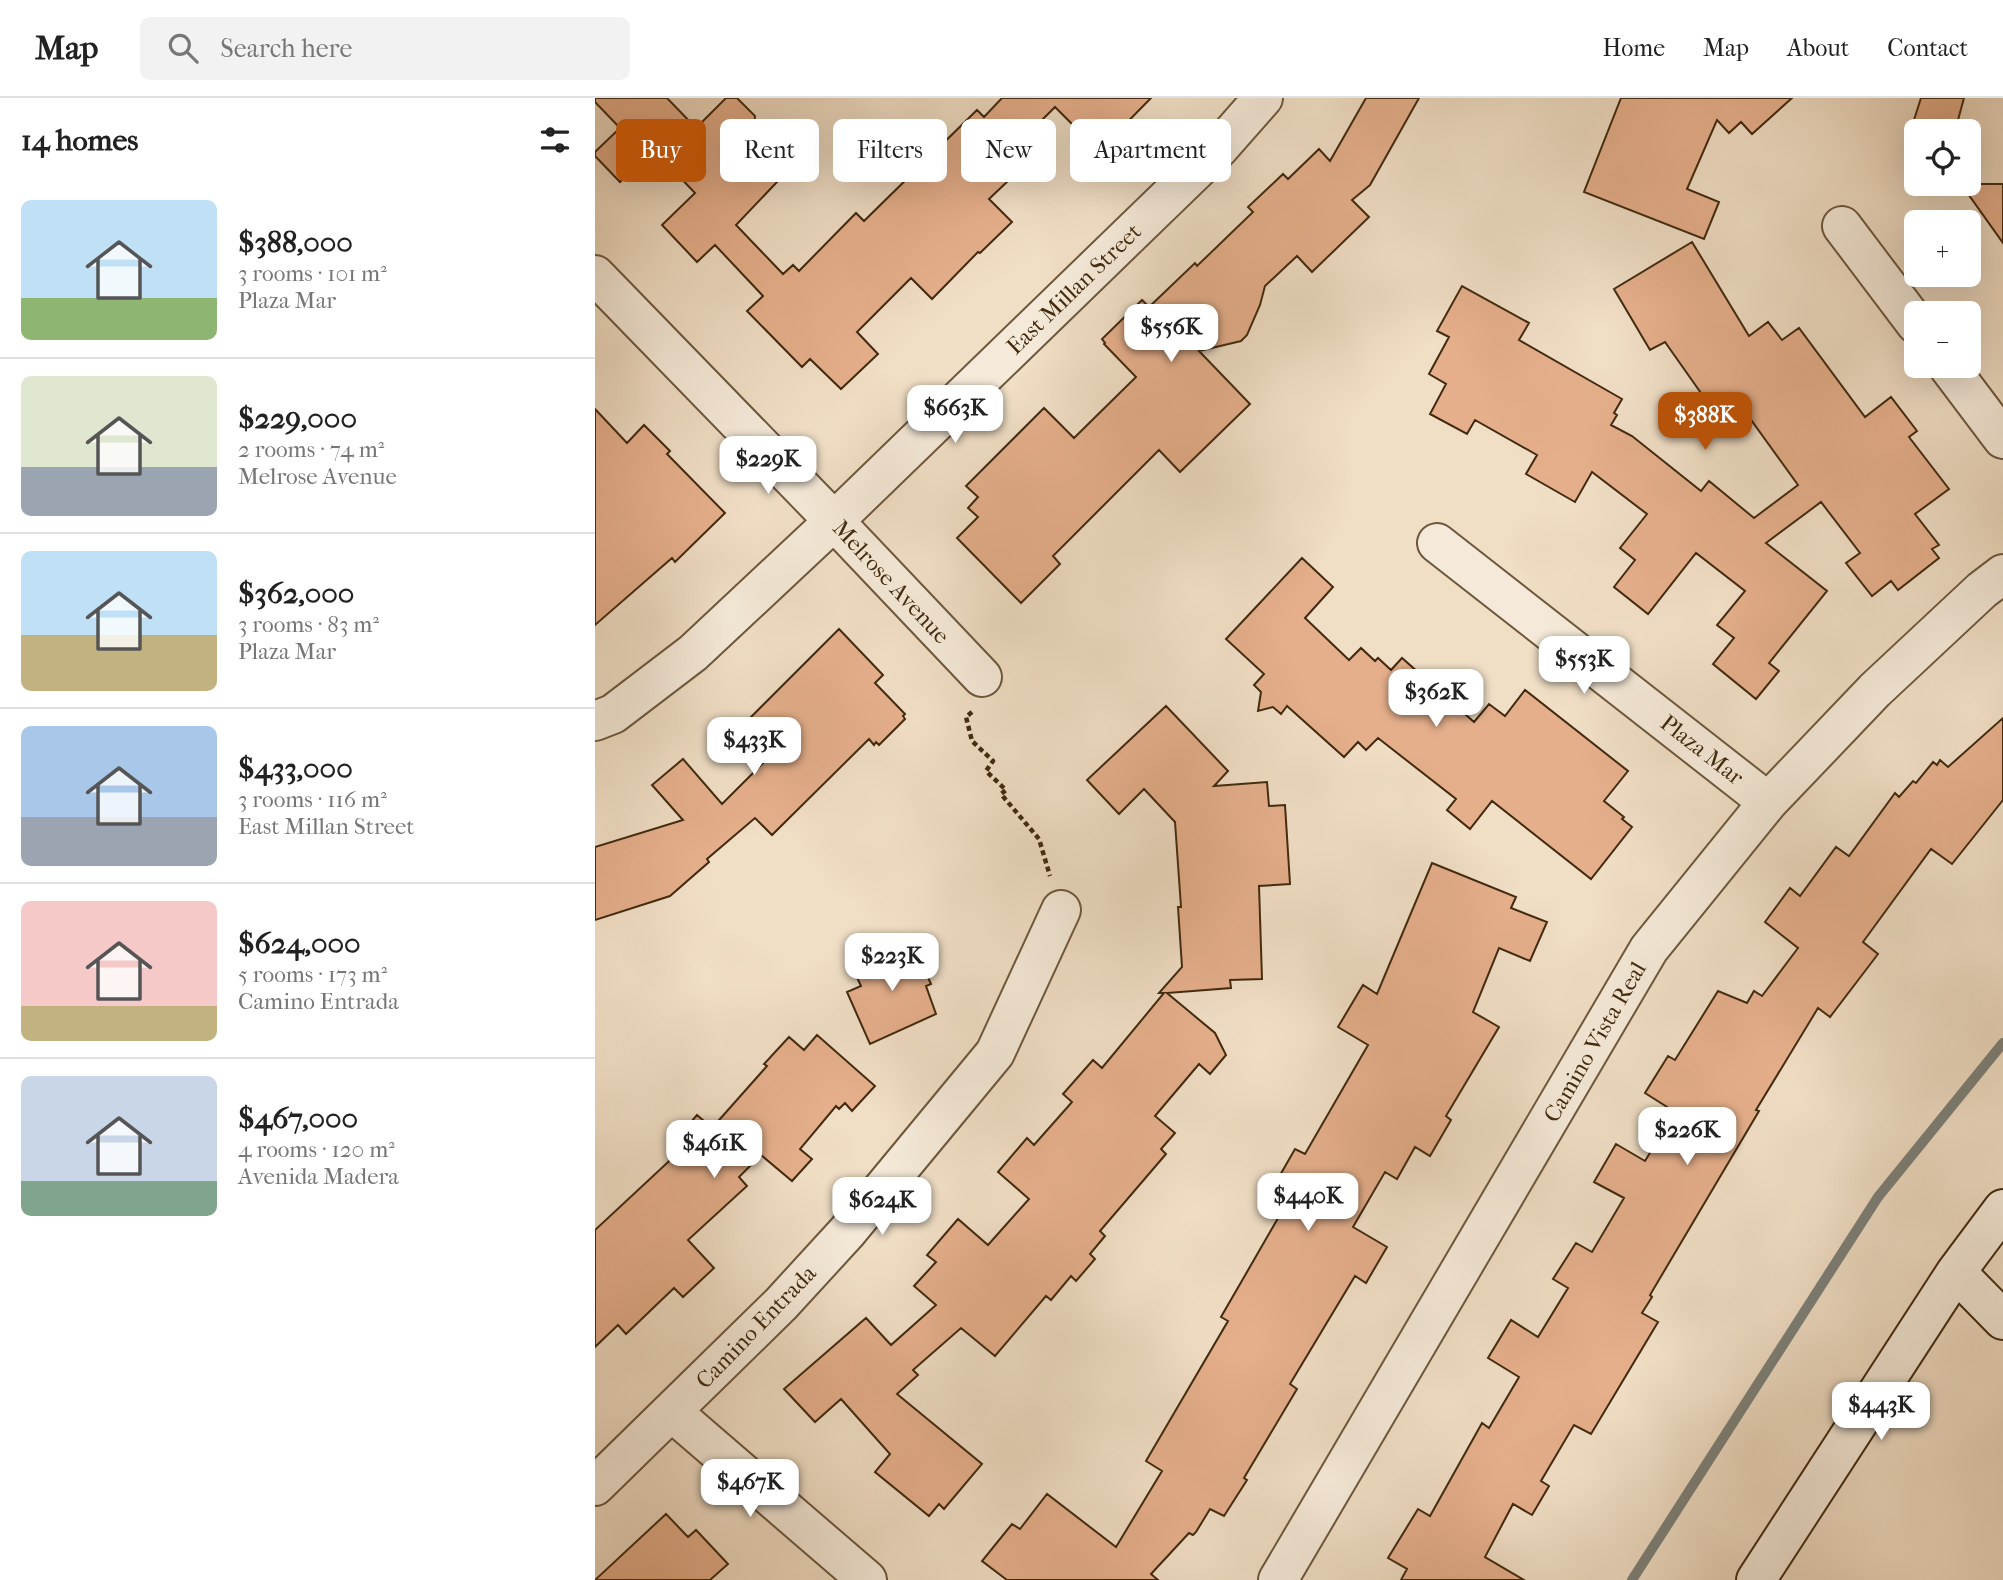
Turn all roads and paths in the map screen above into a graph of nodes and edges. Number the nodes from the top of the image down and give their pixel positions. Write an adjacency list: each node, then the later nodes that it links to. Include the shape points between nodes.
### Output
1 (1263, 98): 7 (street, East Millan Street, via 1219,148)
2 (1842, 226): 4 (street)
3 (595, 275): 7 (street, Melrose Avenue)
4 (1904, 308)
5 (1957, 378): 6 (street)
6 (2003, 439)
7 (834, 521): 10 (street, Melrose Avenue); 11 (street, East Millan Street, via 673,670 613,714)
8 (1437, 543): 13 (street, Plaza Mar)
9 (2003, 574): 13 (street, Camino Vista Real, via 1875,690)
10 (982, 677)
11 (595, 721)
12 (969, 731): 14 (path, via 972,741 993,761 986,771 1006,790 1001,794)
13 (1768, 802): 22 (street, Camino Vista Real, via 1649,949)
14 (1039, 839)
15 (1061, 910): 19 (street, Camino Entrada, via 995,1054 847,1233)
16 (2003, 1209): 17 (street)
17 (1956, 1272): 18 (street); 23 (street)
18 (2003, 1320)
19 (672, 1412): 20 (street, Camino Entrada); 21 (street)
20 (595, 1486)
21 (867, 1580)
22 (1278, 1580)
23 (1756, 1580)

